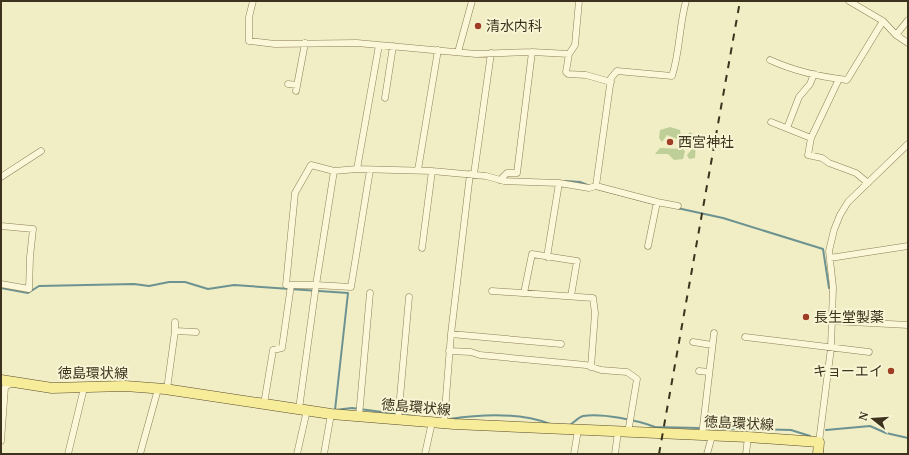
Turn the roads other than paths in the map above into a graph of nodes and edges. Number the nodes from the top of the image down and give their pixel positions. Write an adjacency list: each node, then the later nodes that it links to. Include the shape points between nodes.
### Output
1 (253, 1): 10 (street, via 249,17 249,41)
2 (472, 1): 14 (street)
3 (579, 1): 17 (street, via 575,45)
4 (686, 1): 21 (street, via 681,18 677,61 672,76 617,72 611,78)
5 (849, 1): 7 (street)
6 (908, 20): 8 (street)
7 (883, 21): 8 (street); 20 (street, via 847,80)
8 (896, 35): 9 (street)
9 (908, 43)
10 (305, 44): 11 (street); 22 (street, via 296,88)
11 (379, 45): 12 (street); 29 (street)
12 (393, 46): 13 (street); 23 (street)
13 (438, 50): 14 (street); 31 (street)
14 (458, 52): 16 (street)
15 (532, 52): 16 (street); 17 (street); 36 (street, via 517,173 507,172)
16 (491, 53): 34 (street)
17 (569, 54): 21 (street, via 566,72 568,74 586,75)
18 (770, 60): 19 (street, via 787,68)
19 (814, 74): 20 (street); 25 (street, via 810,84 799,97)
20 (839, 79): 26 (street)
21 (611, 82): 39 (street)
22 (288, 84)
23 (385, 98)
24 (771, 122): 25 (street)
25 (787, 128): 26 (street)
26 (811, 138): 38 (street, via 808,155 822,158 829,164 856,173)
27 (908, 144): 38 (street)
28 (41, 151): 35 (street)
29 (357, 170): 30 (street); 32 (street)
30 (370, 170): 31 (street); 50 (street, via 352,286)
31 (418, 170): 33 (street)
32 (334, 171): 49 (street, via 311,165 295,193 286,285); 50 (street)
33 (432, 171): 34 (street); 45 (street)
34 (472, 174): 36 (street); 62 (street)
35 (1, 176)
36 (500, 180): 37 (street)
37 (559, 183): 39 (street); 46 (street)
38 (868, 183): 47 (street, via 848,202 840,215 830,243)
39 (594, 187): 40 (street)
40 (656, 204): 41 (street); 43 (street)
41 (678, 206)
42 (1, 226): 48 (street, via 33,229 29,289)
43 (648, 246)
44 (908, 246): 47 (street)
45 (422, 248)
46 (547, 257): 53 (street, via 532,254); 54 (street, via 577,261)
47 (830, 258): 56 (street, via 833,287)
48 (1, 284)
49 (290, 287): 50 (street); 77 (street, via 282,348 273,350)
50 (316, 288): 78 (street)
51 (492, 291): 53 (street)
52 (370, 293): 79 (street)
53 (524, 293): 54 (street)
54 (571, 296): 70 (street, via 593,298 596,313)
55 (409, 297): 81 (street)
56 (832, 321): 58 (street); 67 (street)
57 (175, 322): 59 (street)
58 (908, 326)
59 (175, 331): 60 (street); 76 (street)
60 (196, 332)
61 (714, 333): 66 (street)
62 (451, 334): 65 (street); 68 (street)
63 (745, 337): 67 (street)
64 (693, 342): 66 (street)
65 (561, 344)
66 (712, 345): 72 (street)
67 (831, 348): 69 (street); 89 (street)
68 (450, 351): 70 (street); 82 (street)
69 (870, 352)
70 (591, 367): 84 (street, via 627,372 637,379)
71 (699, 371): 72 (street)
72 (709, 372): 86 (street, via 703,396)
73 (1, 382): 74 (main road, 徳島環状線)
74 (12, 383): 75 (main road, 徳島環状線, via 52,388); 88 (street, via 5,387)
75 (84, 388): 76 (main road, 徳島環状線, via 125,386); 90 (street)
76 (162, 389): 77 (main road, 徳島環状線); 91 (street)
77 (264, 404): 78 (main road, 徳島環状線)
78 (303, 410): 80 (main road, 徳島環状線); 92 (street)
79 (359, 411): 80 (main road, 徳島環状線); 81 (main road, 徳島環状線)
80 (331, 414): 93 (street)
81 (399, 416): 83 (main road, 徳島環状線)
82 (444, 420): 83 (main road, 徳島環状線); 85 (main road, 徳島環状線)
83 (432, 422): 94 (street)
84 (627, 426): 85 (main road, 徳島環状線); 86 (main road, 徳島環状線); 96 (street)
85 (578, 430): 95 (street)
86 (705, 432): 87 (main road, 徳島環状線); 97 (street)
87 (748, 437): 89 (main road, 徳島環状線); 98 (street)
88 (1, 441)
89 (819, 442): 99 (main road)
90 (68, 454)
91 (140, 454)
92 (297, 454)
93 (324, 454)
94 (425, 454)
95 (574, 454)
96 (615, 454)
97 (708, 454)
98 (746, 454)
99 (818, 454)

